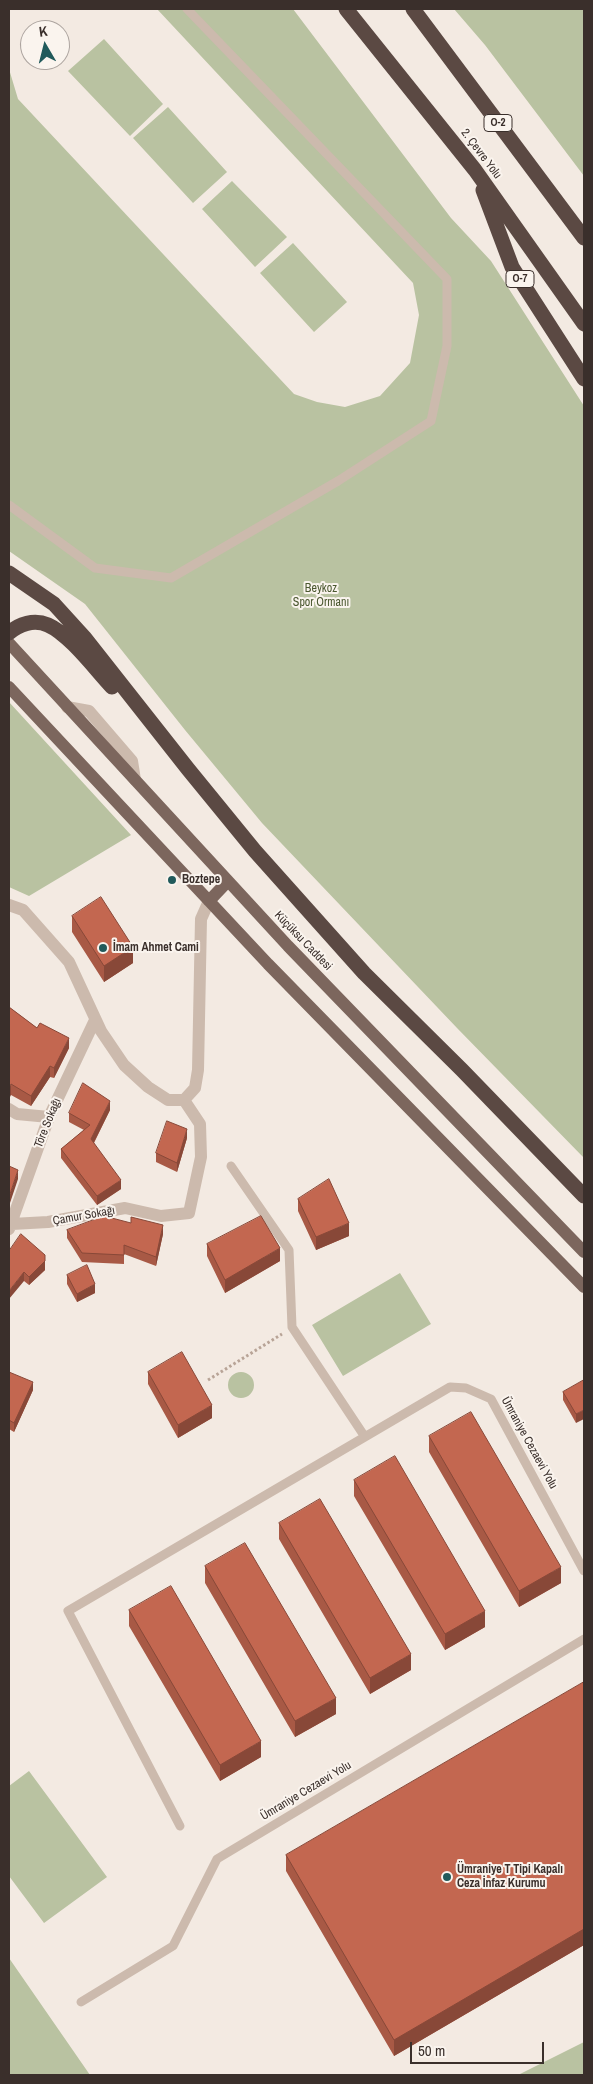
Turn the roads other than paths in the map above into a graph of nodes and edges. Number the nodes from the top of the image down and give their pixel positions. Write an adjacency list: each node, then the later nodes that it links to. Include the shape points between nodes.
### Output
1 (187, 9): 8 (lane, via 447,279 446,346 431,421 338,481 171,578 95,568)
2 (346, 9): 4 (highway, 2. Çevre Yolu)
3 (413, 9): 5 (highway, O-2)
4 (475, 170): 6 (highway, 2. Çevre Yolu); 7 (highway, O-7, via 512,267)
5 (584, 238)
6 (584, 324)
7 (584, 379)
8 (9, 505)
9 (9, 573): 13 (highway, via 54,604 84,637)
10 (9, 633): 13 (highway, via 16,626 34,622 48,625 68,640)
11 (9, 643): 14 (main road, Küçüksu Caddesi)
12 (9, 687): 15 (main road)
13 (188, 770): 22 (highway, via 364,973)
14 (228, 881): 15 (main road); 24 (main road, Küçüksu Caddesi)
15 (209, 901): 18 (street, via 201,919 198,1070 195,1088); 25 (main road)
16 (9, 905): 17 (street, via 23,910 69,962)
17 (96, 1020): 18 (street, via 124,1065 148,1088 168,1100); 20 (street, Töre Sokağı)
18 (184, 1100): 23 (street, Çamur Sokağı, via 200,1124 201,1157 189,1213 161,1216 125,1208 48,1222)
19 (9, 1109): 20 (street, via 17,1114)
20 (49, 1117): 23 (street, Töre Sokağı)
21 (231, 1166): 26 (lane, via 289,1250 292,1327)
22 (584, 1196)
23 (10, 1225)
24 (584, 1252)
25 (584, 1287)
26 (365, 1437): 27 (lane, Ümraniye Cezaevi Yolu, via 450,1387 466,1388 491,1399); 29 (lane, Ümraniye Cezaevi Yolu, via 68,1611)
27 (584, 1571)
28 (584, 1639): 30 (lane, Ümraniye Cezaevi Yolu, via 218,1859 173,1946)
29 (180, 1826)
30 (81, 2002)

